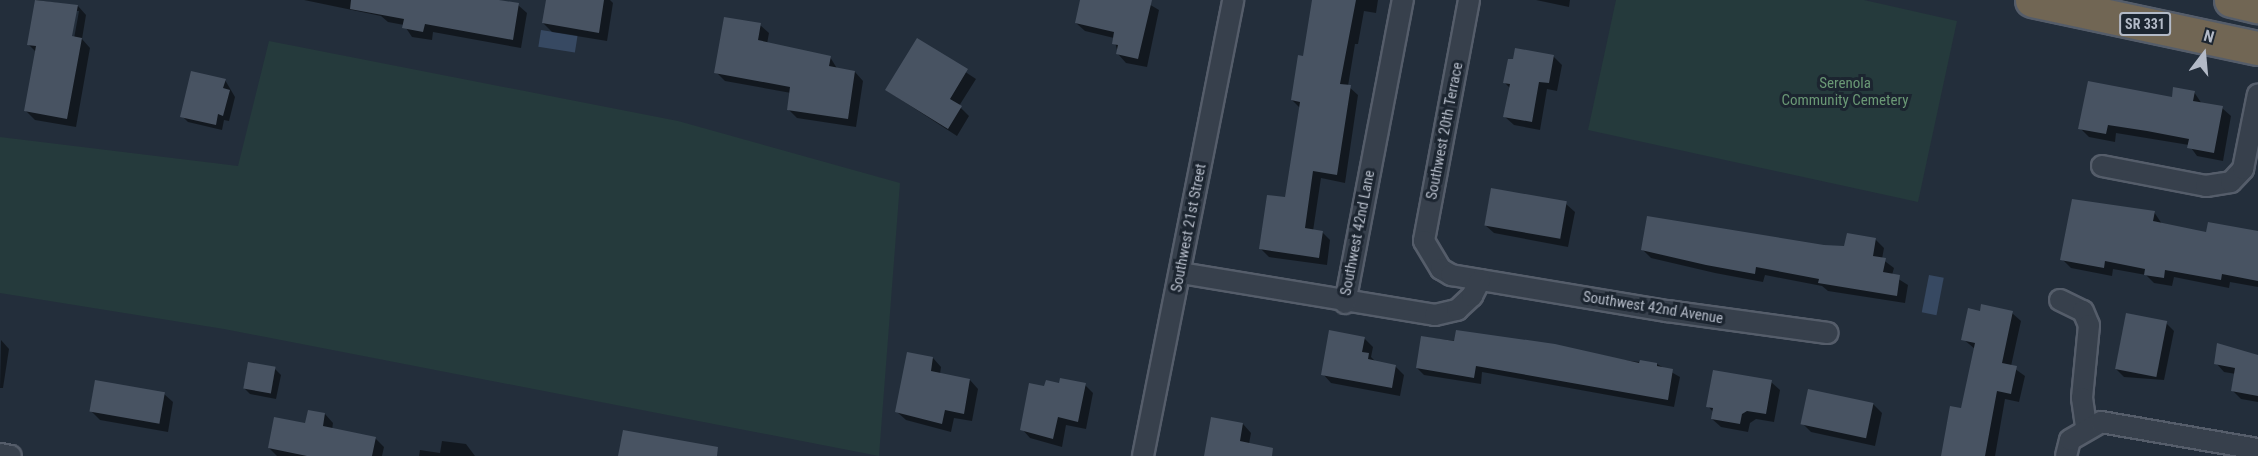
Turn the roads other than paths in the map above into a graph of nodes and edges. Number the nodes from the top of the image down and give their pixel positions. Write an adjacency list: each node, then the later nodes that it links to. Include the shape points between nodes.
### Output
1 (1233, 0): 11 (street, Southwest 21st Street)
2 (1402, 0): 14 (street, Southwest 42nd Lane)
3 (1469, 0): 10 (street, Southwest 20th Terrace, via 1424,241)
4 (2032, 0): 7 (highway, SR 331)
5 (2231, 0): 6 (highway)
6 (2258, 6)
7 (2258, 48)
8 (2258, 94): 9 (street, via 2242,169 2231,182 2206,186)
9 (2102, 166)
10 (1432, 260): 12 (street, Southwest 42nd Avenue, via 1451,275)
11 (1181, 273): 14 (street, Southwest 42nd Lane); 20 (street, Southwest 21st Street)
12 (1480, 280): 14 (street, via 1472,296 1457,310 1435,315); 15 (street, Southwest 42nd Avenue)
13 (2060, 300): 16 (street, via 2083,311 2089,326 2082,398)
14 (1345, 303)
15 (1827, 333)
16 (2086, 428): 17 (street, via 2101,422); 21 (street, via 2070,440)
17 (2258, 449)
18 (0, 454): 19 (street)
19 (11, 456)
20 (1143, 456)
21 (2066, 456)

